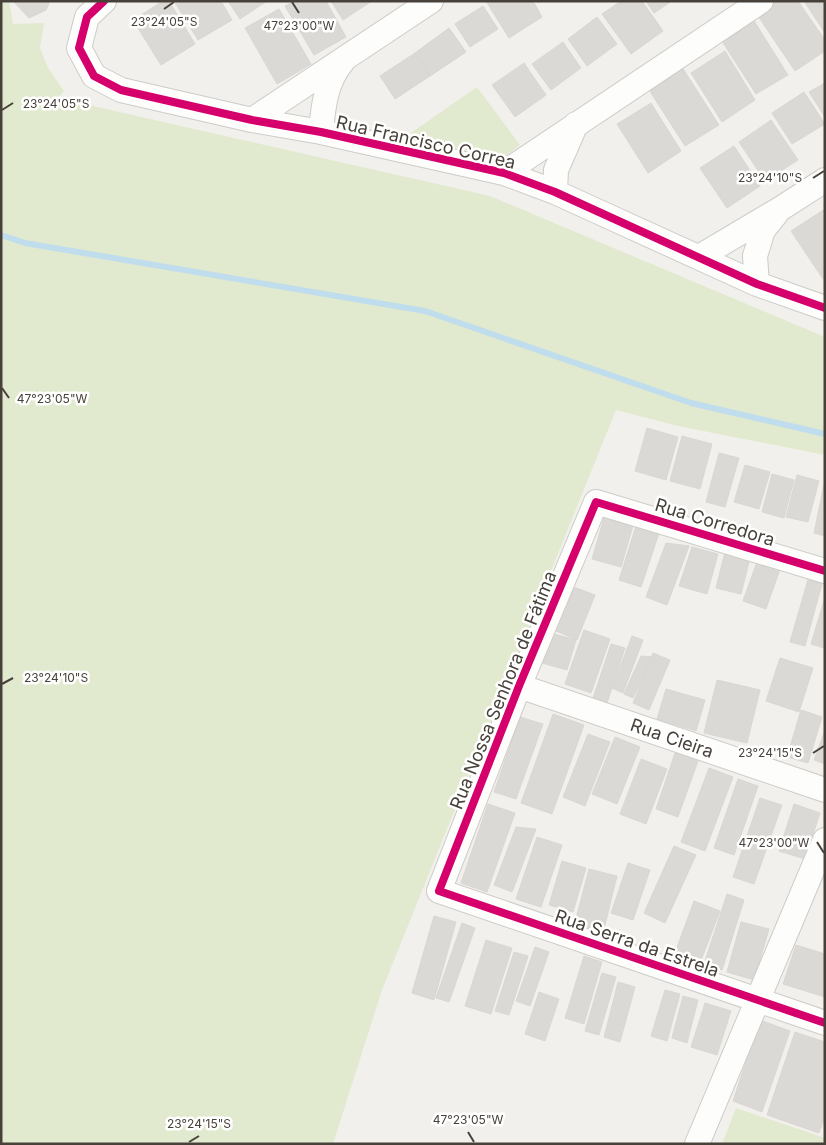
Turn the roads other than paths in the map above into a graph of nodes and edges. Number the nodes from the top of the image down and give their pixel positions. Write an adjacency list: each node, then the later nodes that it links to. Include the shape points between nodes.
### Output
1 (104, 1): 5 (street, Rua Francisco Correa, via 87,17 79,48 94,76 121,90)
2 (431, 1): 4 (street)
3 (761, 1): 6 (street)
4 (346, 58): 5 (street); 7 (street, via 335,70 324,99)
5 (252, 120): 7 (street, Rua Francisco Correa)
6 (576, 124): 8 (street); 10 (street, via 556,170)
7 (321, 132): 8 (street, Rua Francisco Correa)
8 (504, 173): 10 (street, Rua Francisco Correa)
9 (825, 180): 11 (street)
10 (555, 192): 12 (street, Rua Francisco Correa)
11 (780, 209): 12 (street); 13 (street, via 763,230 755,256)
12 (699, 257): 13 (street, Rua Francisco Correa)
13 (757, 284): 14 (street, Rua Francisco Correa)
14 (825, 308)
15 (596, 502): 16 (street, Rua Corredora); 17 (street, Rua Nossa Senhora de Fátima)
16 (825, 571)
17 (519, 686): 18 (street, Rua Cieira); 20 (street, Rua Nossa Senhora de Fátima)
18 (825, 790)
19 (825, 840): 21 (street)
20 (439, 891): 21 (street, Rua Serra da Estrela)
21 (758, 1000): 22 (street, Rua Serra da Estrela); 23 (street)
22 (825, 1023)
23 (697, 1144)

